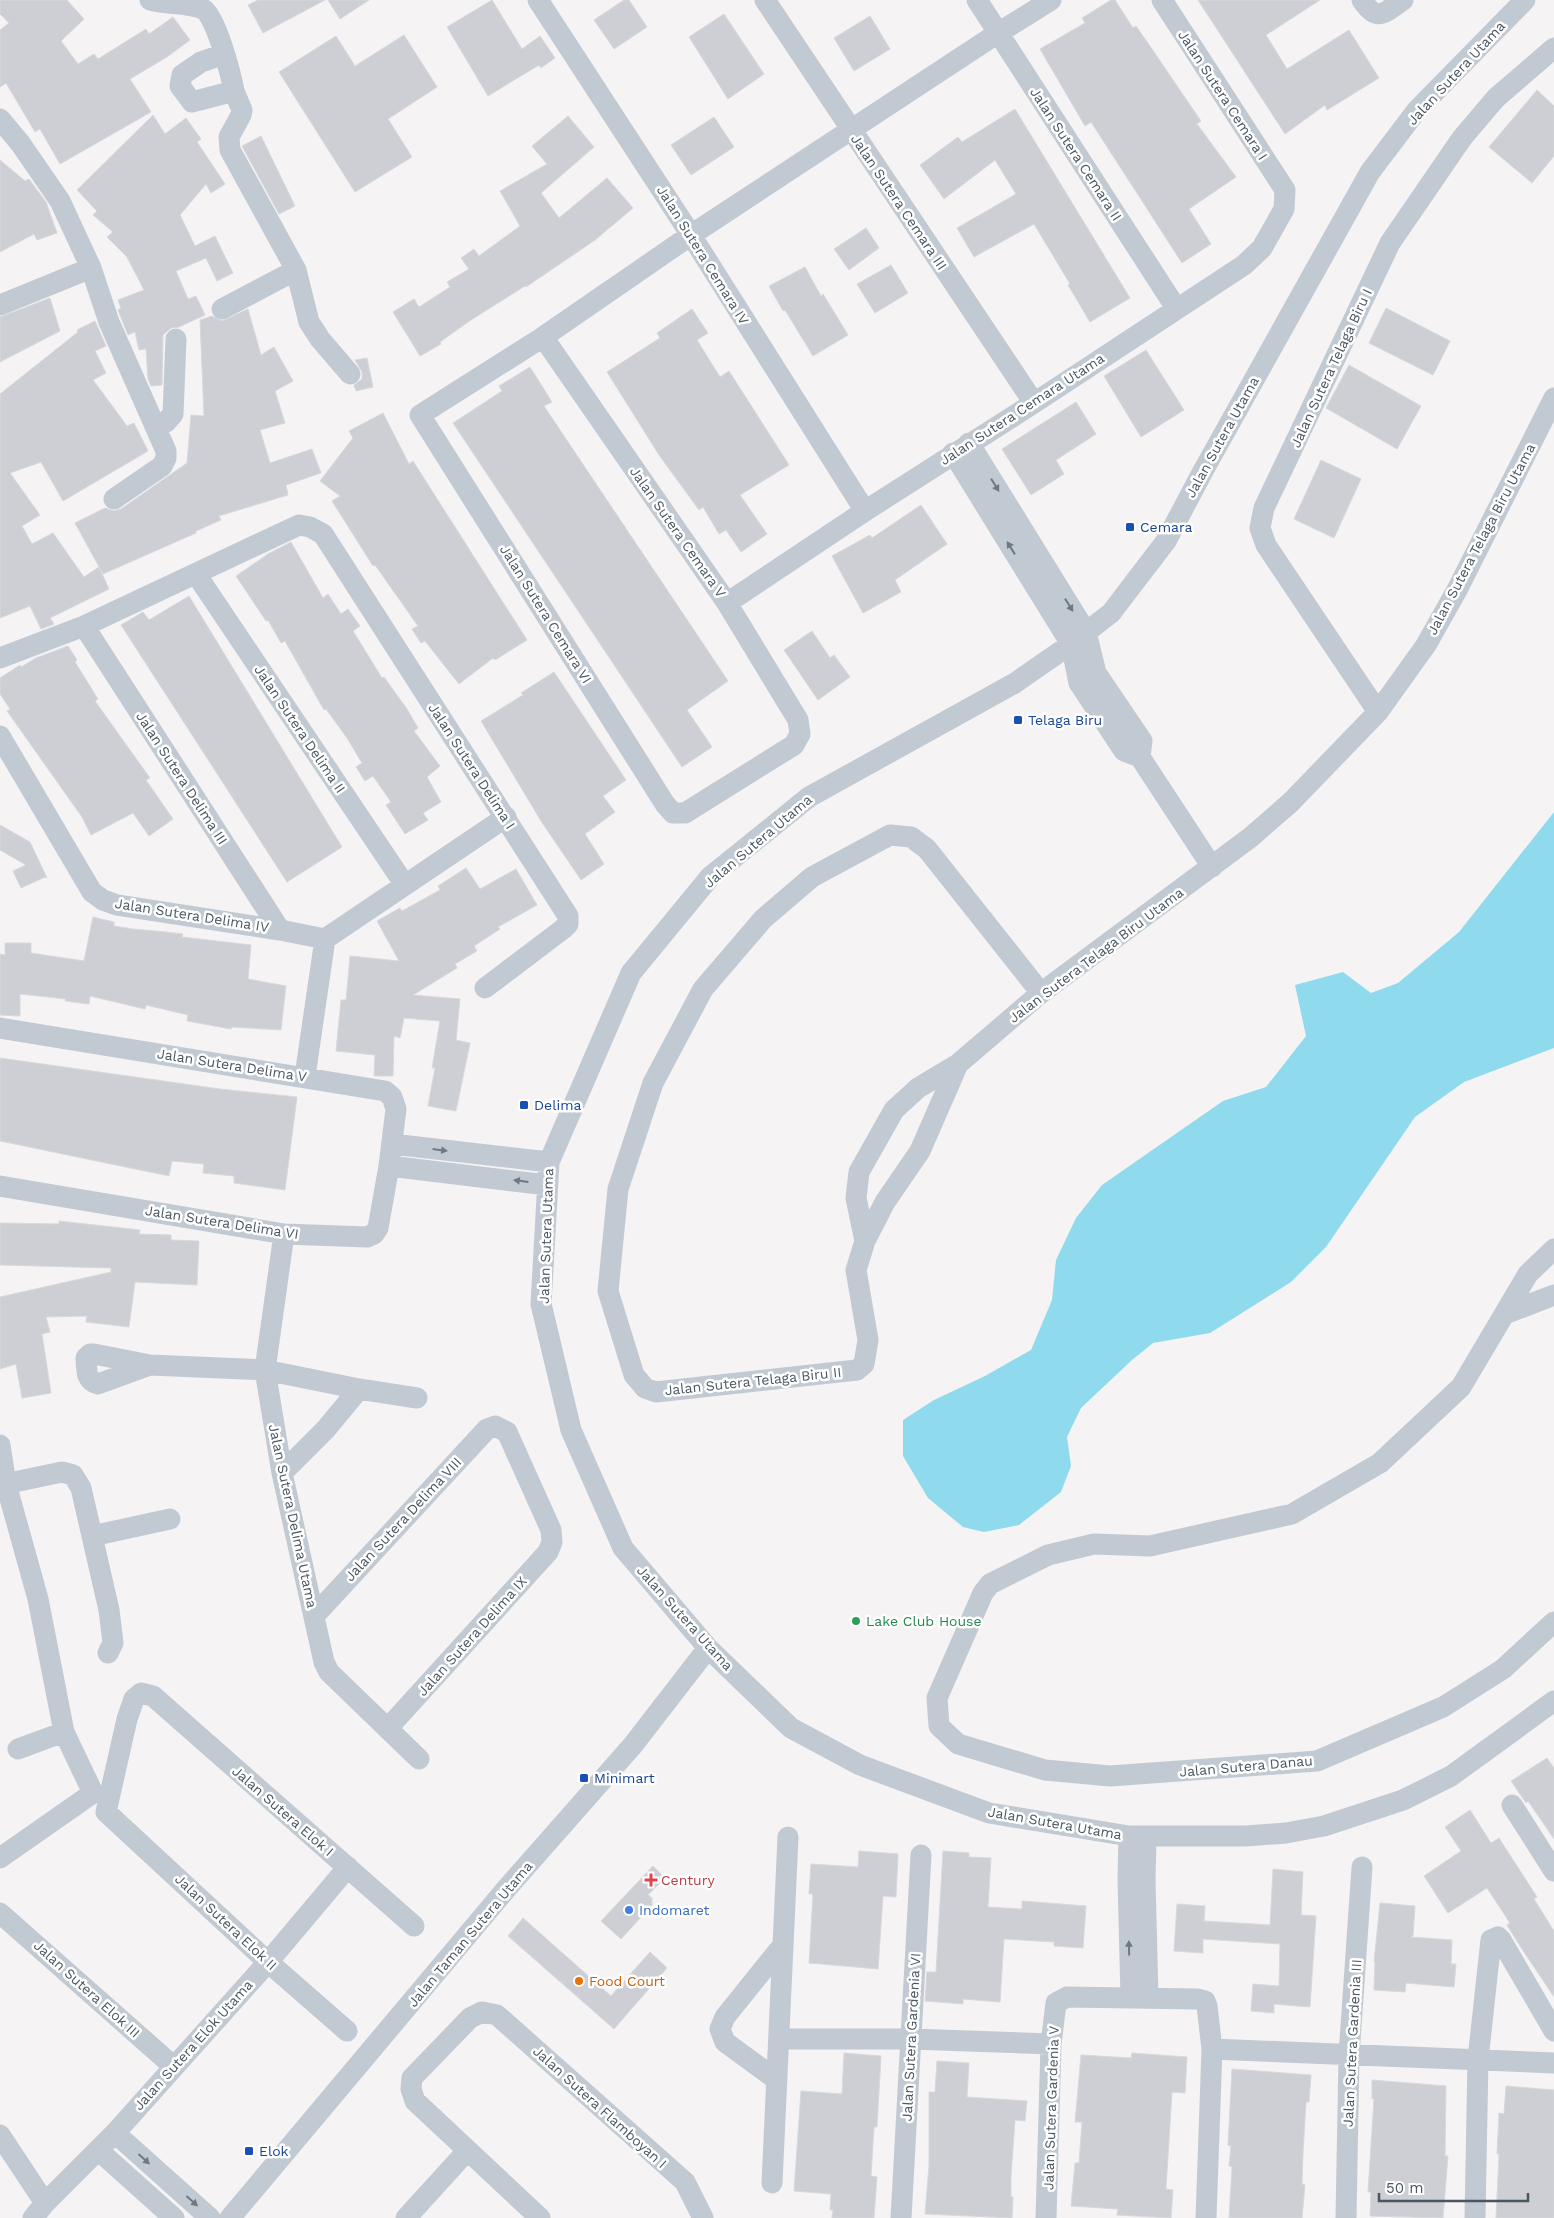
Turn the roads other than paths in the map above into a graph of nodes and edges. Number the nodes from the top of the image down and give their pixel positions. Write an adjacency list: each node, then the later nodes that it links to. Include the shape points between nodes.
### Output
1 (150, 0): 12 (street, via 205,10)
2 (538, 0): 17 (street, Jalan Sutera Cemara IV)
3 (765, 0): 15 (street, Jalan Sutera Cemara III)
4 (977, 0): 10 (street, Jalan Sutera Cemara II)
5 (1051, 0): 10 (street)
6 (1162, 0): 16 (street, Jalan Sutera Cemara I)
7 (1403, 0): 9 (street, via 1385,12)
8 (1525, 0): 35 (street, Jalan Sutera Utama, via 1417,110 1370,172 1166,541 1110,613)
9 (1370, 7)
10 (998, 33): 15 (street); 21 (street, Jalan Sutera Cemara II)
11 (1554, 48): 37 (street, Jalan Sutera Telaga Biru I, via 1496,98 1462,138 1390,243 1264,508 1260,528 1266,545)
12 (224, 54): 13 (street, via 231,70); 13 (street, via 201,62 182,74 180,86 192,102)
13 (234, 91): 19 (street, via 242,110 229,137 230,150)
14 (0, 120): 18 (street, via 20,143 60,202)
15 (850, 130): 17 (street); 27 (street, Jalan Sutera Cemara III)
16 (1285, 190): 21 (street, Jalan Sutera Cemara Utama, via 1284,208 1262,248 1244,265)
17 (691, 235): 23 (street); 31 (street, Jalan Sutera Cemara IV)
18 (91, 268): 20 (street); 28 (street, via 109,322)
19 (296, 270): 22 (street); 25 (street, via 309,322)
20 (0, 306)
21 (1176, 308): 27 (street, Jalan Sutera Cemara Utama)
22 (222, 309)
23 (543, 337): 33 (street, Jalan Sutera Cemara V); 39 (street, Jalan Sutera Cemara VI, via 420,414 673,813 685,813)
24 (176, 339): 28 (street, via 173,414)
25 (350, 374)
26 (1554, 398): 37 (street, Jalan Sutera Telaga Biru Utama, via 1457,590 1426,645)
27 (1034, 403): 29 (street, Jalan Sutera Cemara Utama)
28 (156, 428): 30 (street, via 166,451 162,466)
29 (961, 448): 31 (street, Jalan Sutera Cemara Utama); 35 (street)
30 (114, 499)
31 (865, 511): 33 (street, Jalan Sutera Cemara Utama)
32 (196, 574): 34 (street); 40 (street, Jalan Sutera Delima I, via 299,525 322,534); 42 (street, Jalan Sutera Delima II)
33 (727, 603): 39 (street, Jalan Sutera Cemara V, via 798,720 800,734 794,745)
34 (84, 626): 36 (street); 43 (street, Jalan Sutera Delima III)
35 (1078, 638): 41 (street, via 1088,678 1124,751 1140,757); 51 (street, Jalan Sutera Utama, via 1015,683 809,797 710,877 631,973)
36 (0, 658)
37 (1378, 712): 41 (street, Jalan Sutera Telaga Biru Utama, via 1291,802)
38 (0, 736): 43 (street, Jalan Sutera Delima IV, via 92,892 103,900)
39 (752, 771)
40 (506, 817): 42 (street); 45 (street, Jalan Sutera Delima I, via 568,916 568,924)
41 (1212, 867): 46 (street, Jalan Sutera Telaga Biru Utama)
42 (405, 884): 44 (street)
43 (280, 930): 44 (street, Jalan Sutera Delima IV)
44 (325, 939): 49 (street)
45 (485, 988)
46 (1041, 993): 48 (street, Jalan Sutera Telaga Biru Utama); 62 (street, Jalan Sutera Telaga Biru II, via 927,849 911,837 890,835 812,877 763,919 703,989 653,1083 618,1189 608,1291 634,1375 645,1388 656,1392)
47 (0, 1028): 49 (street, Jalan Sutera Delima V)
48 (958, 1064): 56 (street, Jalan Sutera Telaga Biru Utama, via 920,1151 885,1202); 56 (street, Jalan Sutera Telaga Biru Utama, via 918,1088 894,1110 859,1172 856,1198)
49 (305, 1076): 50 (street, Jalan Sutera Delima V, via 385,1091 392,1097 396,1109)
50 (392, 1144): 51 (street, one-way to 51); 52 (street, Jalan Sutera Delima V)
51 (548, 1162): 53 (street, Jalan Sutera Utama)
52 (389, 1166): 53 (street, one-way to 52); 55 (street, Jalan Sutera Delima VI, via 378,1228 374,1234 367,1237)
53 (547, 1184): 73 (street, Jalan Sutera Utama, via 541,1304 572,1430 623,1548)
54 (0, 1186): 55 (street, Jalan Sutera Delima VI)
55 (284, 1234): 61 (street, Jalan Sutera Delima Utama)
56 (864, 1241): 62 (street, Jalan Sutera Telaga Biru Utama, via 856,1270 868,1340 864,1364)
57 (1554, 1249): 59 (street, via 1528,1274)
58 (1554, 1296): 59 (street)
59 (1505, 1314): 72 (street, Jalan Sutera Danau, via 1461,1388 1380,1463 1292,1514 1150,1546 1094,1544 1048,1555 990,1584 983,1592 936,1698 939,1726 958,1744 1045,1770 1110,1776 1317,1761 1443,1707 1503,1669)
60 (150, 1365): 61 (street)
61 (265, 1370): 63 (street); 66 (street, Jalan Sutera Delima Utama)
62 (858, 1370)
63 (359, 1389): 64 (street); 66 (street, via 326,1429)
64 (417, 1398)
65 (0, 1445): 67 (street)
66 (282, 1473): 71 (street, Jalan Sutera Delima Utama)
67 (3, 1484): 69 (street, via 62,1472 73,1475 81,1488); 77 (street, via 38,1599)
68 (170, 1519): 69 (street)
69 (92, 1536): 74 (street, via 109,1610 112,1643)
70 (552, 1542): 71 (street, Jalan Sutera Delima VIII, via 550,1530 507,1432 495,1426 487,1429); 76 (street, Jalan Sutera Delima IX, via 548,1552)
71 (314, 1616): 76 (street, Jalan Sutera Delima Utama, via 329,1672)
72 (1554, 1622)
73 (708, 1648): 82 (street, Jalan Sutera Utama, via 791,1728 860,1765 989,1813); 113 (street, Jalan Taman Sutera Utama, via 633,1744 507,1888)
74 (108, 1653)
75 (1554, 1701): 82 (street, Jalan Sutera Utama, via 1451,1776 1403,1800 1332,1823 1286,1833 1246,1836)
76 (388, 1728): 79 (street, Jalan Sutera Delima Utama)
77 (64, 1732): 78 (street); 85 (street, via 93,1793)
78 (18, 1749)
79 (419, 1759)
80 (1512, 1805): 88 (street)
81 (106, 1812): 86 (street, Jalan Sutera Elok I, via 127,1718 134,1699 141,1693 153,1696); 92 (street, Jalan Sutera Elok II)
82 (1137, 1836): 93 (street, via 1128,1879)
83 (788, 1837): 91 (street)
84 (921, 1855): 97 (street, Jalan Sutera Gardenia VI)
85 (0, 1858)
86 (348, 1867): 90 (street, Jalan Sutera Elok I); 92 (street, Jalan Sutera Elok Utama)
87 (1362, 1868): 100 (street, Jalan Sutera Gardenia III)
88 (1554, 1870)
89 (0, 1913): 103 (street, Jalan Sutera Elok III)
90 (414, 1926)
91 (783, 1945): 96 (street); 104 (street, via 725,2017 720,2029 725,2042)
92 (268, 1962): 94 (street, Jalan Sutera Elok II); 103 (street, Jalan Sutera Elok Utama)
93 (1140, 1997): 98 (street, Jalan Sutera Gardenia V, via 1067,1997 1060,2000 1056,2003); 99 (street, via 1205,2001)
94 (348, 2031)
95 (1554, 2031): 101 (street, via 1500,1940 1495,1937 1491,1940)
96 (779, 2039): 97 (street); 104 (street)
97 (911, 2039): 98 (street); 117 (street, Jalan Sutera Gardenia VI)
98 (1052, 2044): 118 (street, Jalan Sutera Gardenia V)
99 (1212, 2049): 100 (street); 119 (street)
100 (1349, 2054): 101 (street); 120 (street, Jalan Sutera Gardenia III)
101 (1478, 2059): 102 (street); 121 (street)
102 (1554, 2063)
103 (173, 2066): 105 (street, Jalan Sutera Elok Utama)
104 (777, 2080): 109 (street)
105 (115, 2133): 107 (street, Jalan Sutera Elok Utama); 112 (street, one-way to 112)
106 (0, 2136): 110 (street)
107 (98, 2150): 110 (street, Jalan Sutera Elok Utama); 111 (street)
108 (467, 2151): 114 (street); 115 (street); 116 (street, Jalan Sutera Flamboyan I, via 415,2101 412,2078 470,2018 482,2012 497,2015 685,2182)
109 (772, 2183)
110 (39, 2211)
111 (174, 2218)
112 (210, 2218)
113 (230, 2218)
114 (406, 2218)
115 (540, 2218)
116 (703, 2218)
117 (901, 2218)
118 (1046, 2218)
119 (1206, 2218)
120 (1346, 2218)
121 (1475, 2218)

